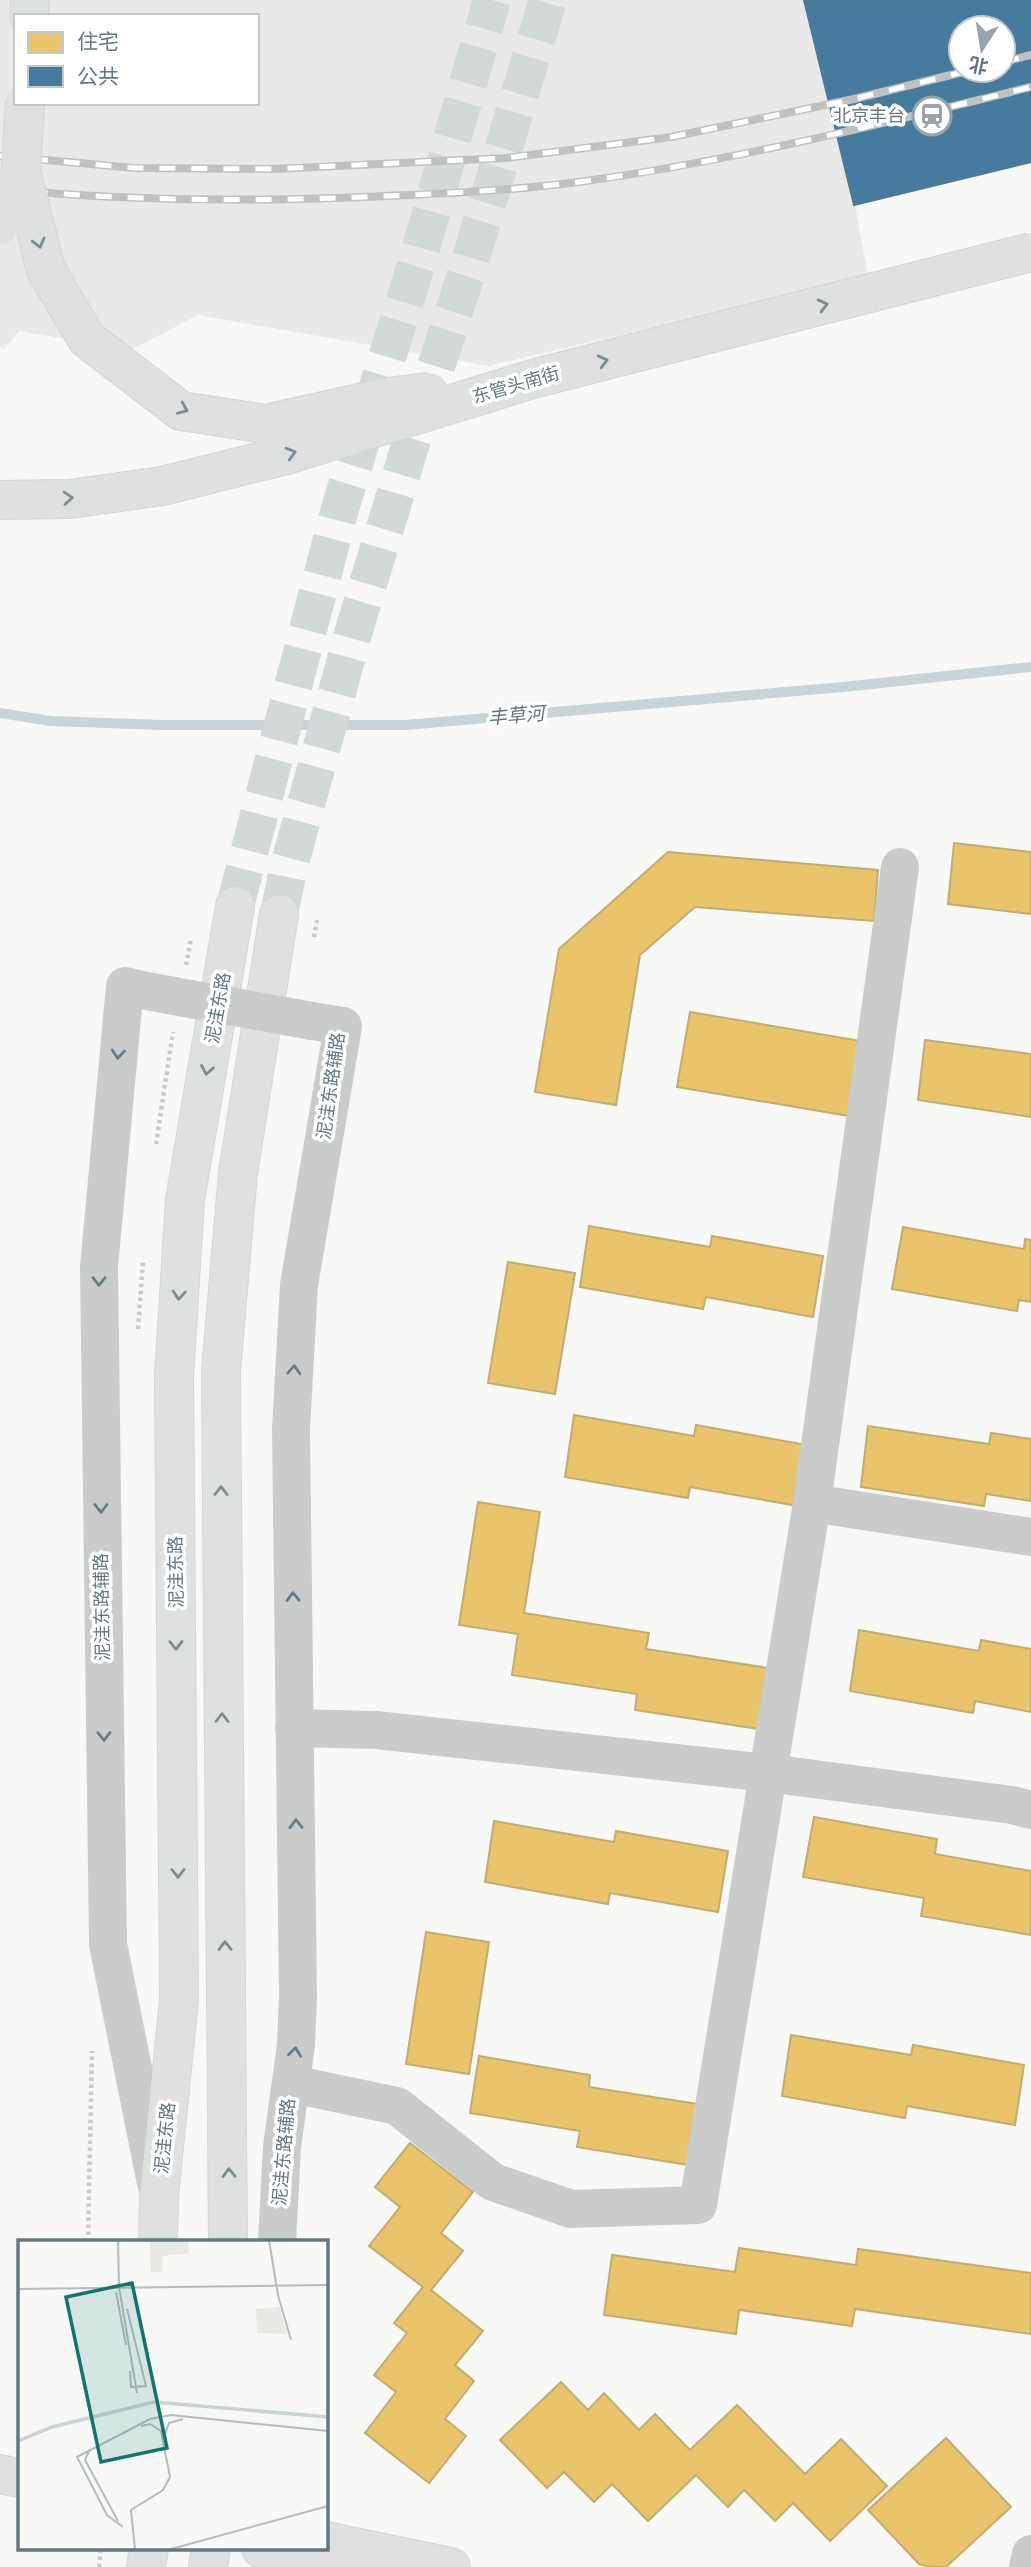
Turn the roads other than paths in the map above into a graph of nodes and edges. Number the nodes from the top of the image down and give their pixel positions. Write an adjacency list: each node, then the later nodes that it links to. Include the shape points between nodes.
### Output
1 (25, 105): 2 (main road, bridge)
2 (21, 170): 3 (main road, bridge); 5 (main road, one-way to 5, bridge, via 46,270 87,338 181,411 265,424 386,397)
3 (0, 225)
4 (1031, 252): 5 (main road, 东管头南街, one-way to 4, bridge)
5 (536, 378): 6 (main road, 东管头南街, one-way to 5, bridge, via 70,499 162,486 290,454)
6 (0, 500)
7 (900, 867): 10 (street)
8 (235, 906): 16 (main road, 泥洼东路, one-way to 16, via 185,1200 174,1376 179,2000)
9 (279, 914): 18 (main road, one-way to 9, via 220,1371 238,1173)
10 (812, 1503): 11 (street); 13 (street)
11 (1031, 1537)
12 (294, 1728): 13 (street, via 376,1730); 16 (street, 泥洼东路辅路, one-way to 16, bridge, via 290,1429 299,1285 343,1026 125,986 99,1266 107,1944); 19 (street, 泥洼东路辅路, one-way to 12, via 298,1997)
13 (768, 1773): 14 (street); 15 (street, via 698,2206 571,2209 493,2182 397,2106)
14 (1031, 1810)
15 (311, 2088)
16 (159, 2196): 17 (main road, 泥洼东路)
17 (158, 2240)
18 (228, 2240)
19 (277, 2240)
20 (0, 2474): 21 (main road)
21 (18, 2478)
22 (0, 2496): 23 (main road)
23 (18, 2500)
24 (327, 2541): 28 (main road)
25 (270, 2550): 27 (main road)
26 (1031, 2554): 29 (street)
27 (351, 2567)
28 (451, 2567)
29 (1028, 2567)

